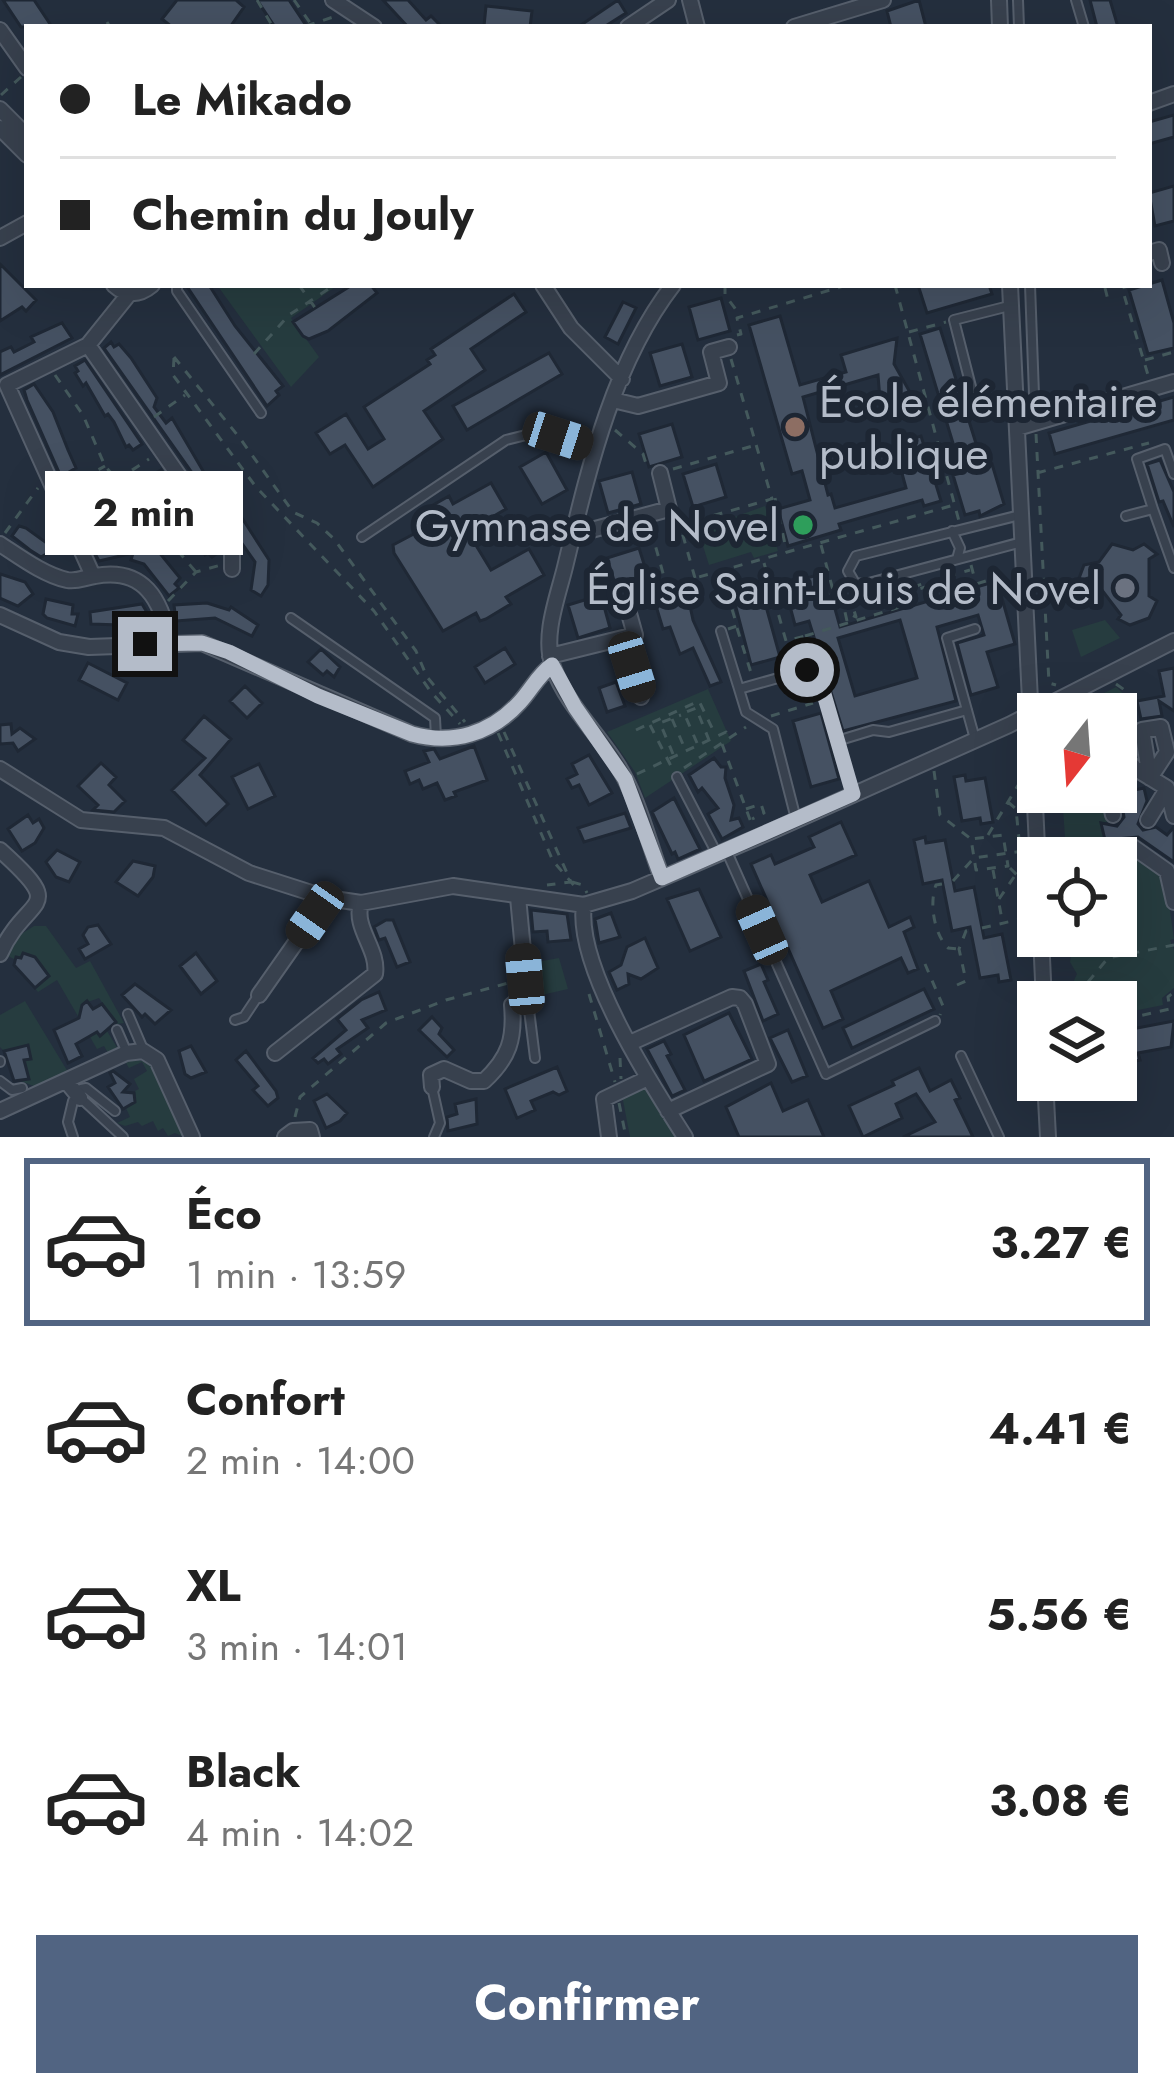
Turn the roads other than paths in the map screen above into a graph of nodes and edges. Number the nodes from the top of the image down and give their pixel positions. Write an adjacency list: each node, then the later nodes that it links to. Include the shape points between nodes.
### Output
1 (333, 0): 4 (street)
2 (668, 0): 5 (street)
3 (883, 0): 6 (street)
4 (369, 24)
5 (632, 24)
6 (804, 24)
7 (0, 30): 8 (street)
8 (24, 66)
9 (0, 109): 11 (street)
10 (0, 128): 12 (street)
11 (24, 133)
12 (24, 152)
13 (119, 288): 20 (street)
14 (147, 288): 20 (street)
15 (177, 288): 28 (lane)
16 (545, 288): 24 (street)
17 (671, 288): 24 (street)
18 (1010, 288): 21 (street)
19 (1030, 288): 29 (lane)
20 (129, 294): 22 (street)
21 (1011, 306): 27 (lane, via 953,320 976,410); 30 (street)
22 (88, 345): 44 (street, via 232,552); 45 (street, via 7,385)
23 (729, 347): 26 (street, via 711,352 719,383 638,406)
24 (622, 379): 26 (street)
25 (1174, 382): 29 (street)
26 (613, 400): 31 (street)
27 (1009, 401)
28 (261, 413)
29 (1035, 423): 30 (street)
30 (1017, 428): 35 (street)
31 (595, 448): 38 (street); 39 (lane, via 534,433 506,440)
32 (659, 472): 38 (street, via 669,509)
33 (1174, 474): 34 (lane, via 1165,449 1137,459)
34 (1153, 509): 36 (lane); 43 (lane)
35 (1022, 515): 37 (lane); 41 (street)
36 (1126, 516)
37 (956, 529): 42 (lane); 42 (lane, via 853,558 848,575 860,584)
38 (574, 530): 54 (street)
39 (362, 537)
40 (0, 542): 45 (street, via 59,577)
41 (1024, 542): 42 (lane); 56 (street)
42 (957, 559)
43 (1174, 568)
44 (232, 569)
45 (92, 576): 53 (street, via 117,574 148,589 162,607)
46 (628, 610): 51 (street, via 634,635)
47 (0, 615): 53 (street, via 89,647)
48 (291, 619): 61 (lane, via 435,718)
49 (975, 629): 59 (lane, via 947,638)
50 (722, 631): 55 (lane)
51 (623, 638): 54 (street); 58 (street)
52 (1174, 641): 57 (street)
53 (169, 642): 61 (street, via 229,652 318,696)
54 (551, 661): 61 (street, via 499,721); 76 (street, via 625,779)
55 (739, 689): 63 (lane, via 807,670 818,675); 71 (lane, via 746,712 773,729)
56 (1028, 693)
57 (1071, 693)
58 (641, 697)
59 (967, 710): 62 (lane); 63 (lane)
60 (1017, 720): 62 (street)
61 (436, 739)
62 (975, 739): 69 (street)
63 (837, 741): 69 (lane)
64 (0, 769): 78 (street, via 74,818 164,828 249,873)
65 (1137, 770): 67 (street)
66 (676, 775): 75 (lane)
67 (1150, 778): 67 (street, via 1168,749 1161,727 1138,726); 68 (street)
68 (1170, 790): 70 (street); 72 (street)
69 (853, 794): 71 (street)
70 (1174, 816)
71 (796, 820): 75 (street)
72 (1148, 820)
73 (0, 850): 82 (street, via 39,898)
74 (1137, 851): 79 (street, via 1167,871)
75 (722, 852): 76 (street); 87 (lane, via 826,1074)
76 (662, 878): 81 (street)
77 (518, 897): 80 (street, via 441,886); 81 (street); 83 (street)
78 (327, 898): 80 (street); 84 (street)
79 (1174, 902)
80 (362, 903): 92 (street, via 358,919 375,974)
81 (586, 904): 89 (street, via 596,970)
82 (0, 954)
83 (526, 986): 94 (lane); 97 (street, via 512,1005 515,1036 490,1077 478,1083 443,1069 431,1075)
84 (259, 995): 86 (lane)
85 (128, 1014): 91 (lane)
86 (235, 1020)
87 (935, 1021)
88 (117, 1030): 90 (lane)
89 (630, 1043): 95 (street); 103 (street, via 732,997 745,1004 768,1064)
90 (125, 1050): 91 (street); 99 (street)
91 (143, 1051): 107 (street, via 157,1060)
92 (275, 1052)
93 (962, 1057): 112 (lane)
94 (535, 1058)
95 (648, 1078): 103 (street); 110 (street, via 603,1102)
96 (0, 1081): 98 (lane)
97 (432, 1087): 109 (lane, via 440,1123)
98 (28, 1092): 99 (street); 101 (street)
99 (75, 1092): 102 (lane, via 86,1088); 104 (lane); 106 (lane, via 68,1122)
100 (1046, 1101): 113 (street)
101 (0, 1111)
102 (115, 1111)
103 (668, 1111): 111 (street)
104 (124, 1132)
105 (289, 1134): 108 (street, via 310,1130)
106 (74, 1137)
107 (192, 1137)
108 (312, 1137)
109 (434, 1137)
110 (609, 1137)
111 (685, 1137)
112 (999, 1137)
113 (1048, 1137)

